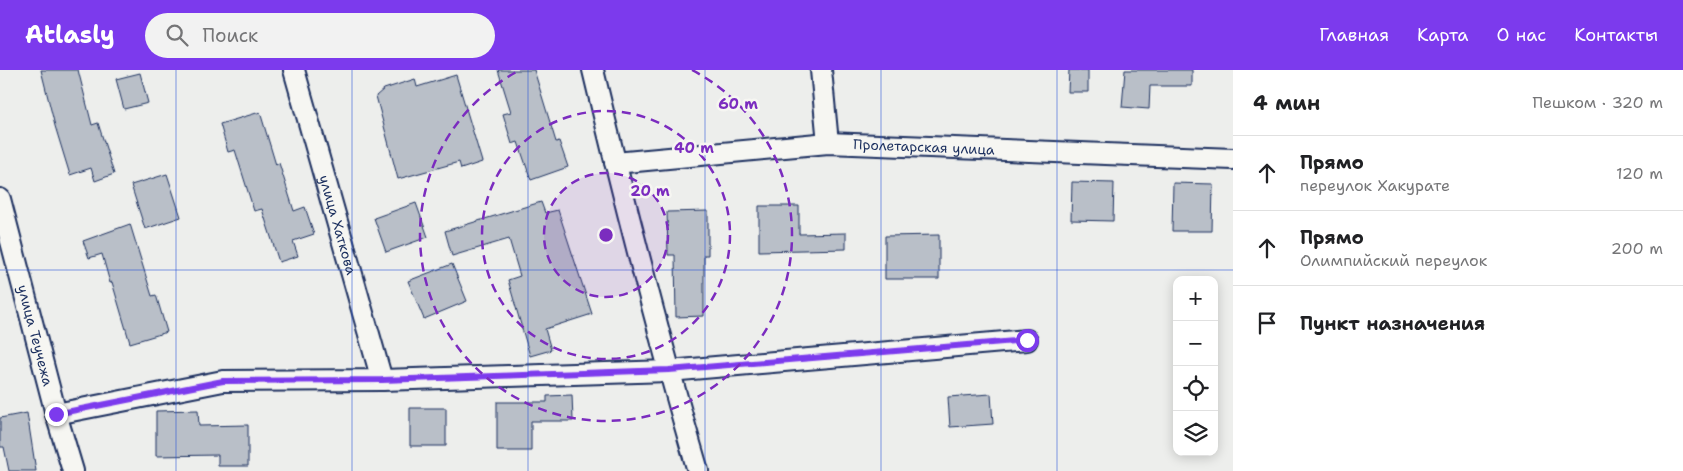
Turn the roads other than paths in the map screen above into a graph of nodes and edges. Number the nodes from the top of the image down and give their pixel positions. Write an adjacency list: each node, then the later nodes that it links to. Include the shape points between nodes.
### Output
1 (294, 70): 10 (street, улица Хаткова)
2 (593, 70): 6 (street)
3 (824, 71): 4 (street)
4 (828, 143): 5 (street, Пролетарская улица); 6 (street, Пролетарская улица)
5 (1233, 159)
6 (615, 163): 9 (street)
7 (0, 199): 11 (street, улица Теучежа)
8 (1027, 340): 9 (street)
9 (669, 370): 10 (street); 13 (street)
10 (382, 380): 11 (street, via 223,381)
11 (56, 414): 12 (street, улица Теучежа)
12 (73, 471)
13 (698, 471)

